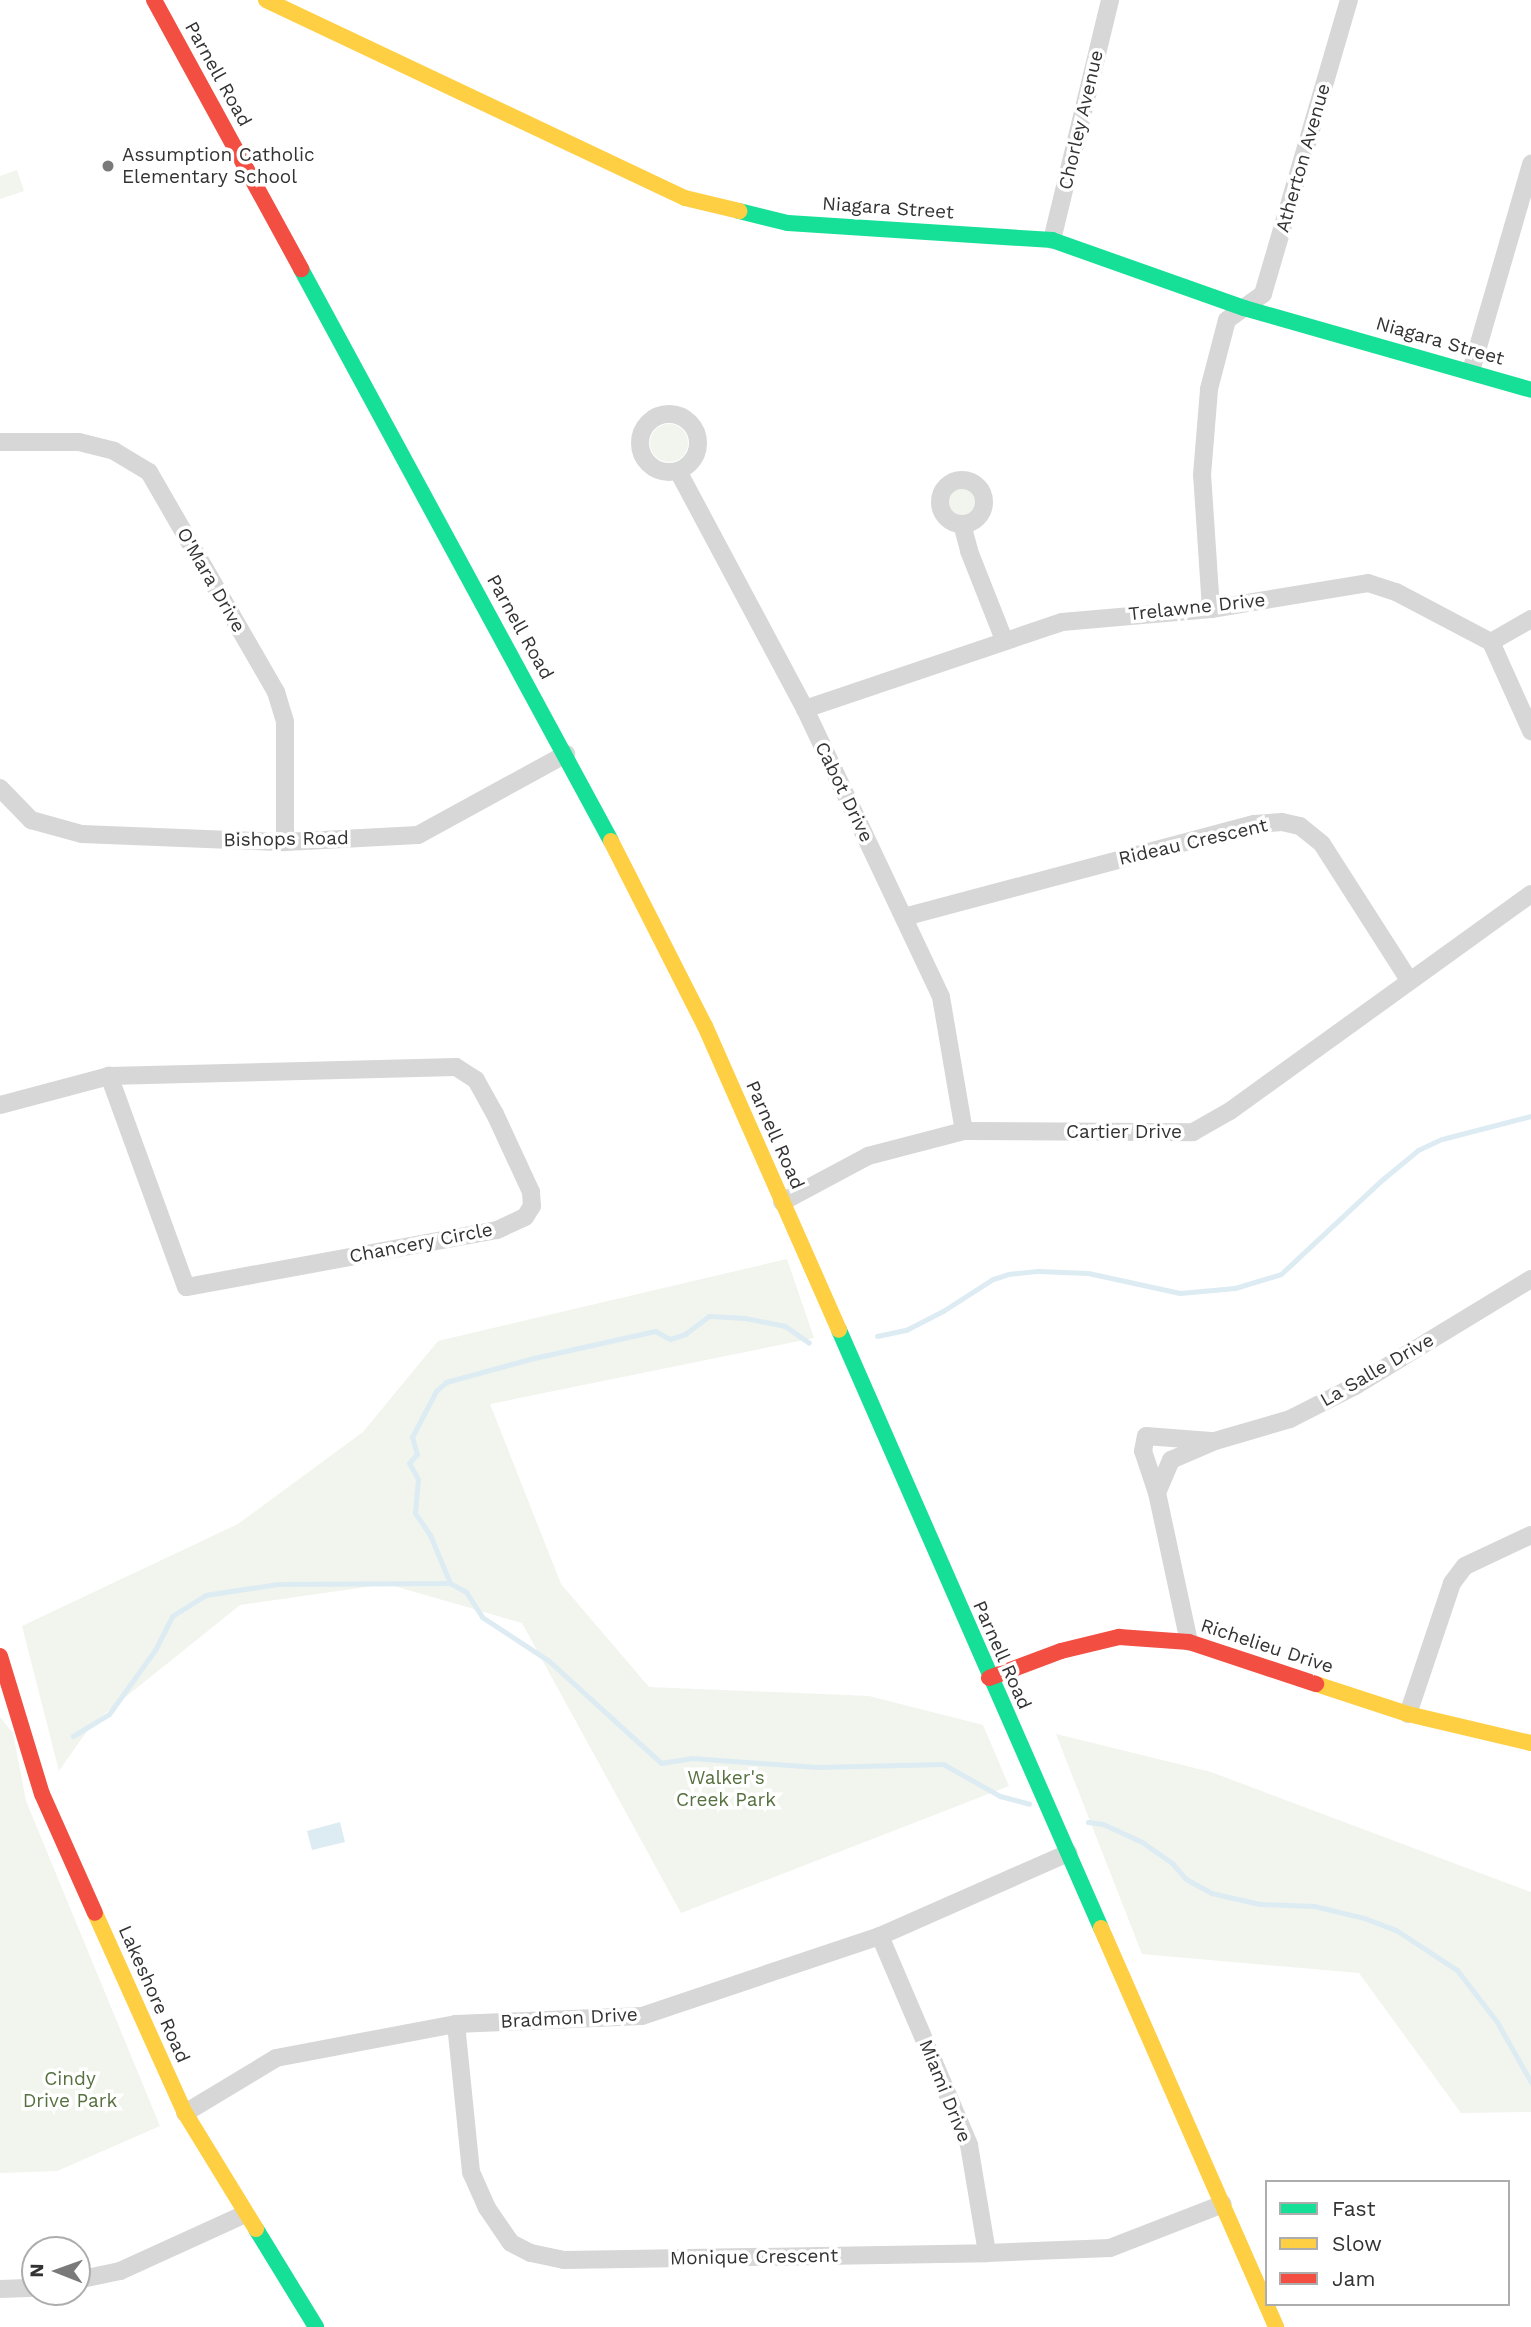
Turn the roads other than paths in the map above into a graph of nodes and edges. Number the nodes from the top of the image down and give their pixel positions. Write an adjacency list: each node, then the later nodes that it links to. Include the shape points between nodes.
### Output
1 (154, 0): 6 (street, Parnell Road)
2 (170, 0): 6 (street)
3 (266, 0): 8 (street, Niagara Street, via 684,198 788,223)
4 (1110, 0): 8 (street, Chorley Avenue)
5 (1349, 0): 9 (street, Atherton Avenue, via 1262,294)
6 (162, 15): 21 (street, Parnell Road)
7 (1531, 164): 10 (street)
8 (1052, 240): 9 (street, Niagara Street)
9 (1244, 309): 10 (street, Niagara Street); 15 (street, Atherton Avenue, via 1227,320 1209,389 1202,475)
10 (1471, 371): 11 (street, Niagara Street)
11 (1531, 390)
12 (0, 442): 23 (street, O'Mara Drive, via 79,442 114,451 149,472 276,692 285,722)
13 (678, 471): 19 (street, Cabot Drive)
14 (962, 524): 17 (street)
15 (1212, 609): 17 (street, Trelawne Drive, via 1086,618); 18 (street, Trelawne Drive, via 1368,583 1396,592)
16 (1531, 619): 18 (street)
17 (1004, 639): 19 (street, Trelawne Drive)
18 (1491, 642): 20 (street)
19 (805, 709): 25 (street, Cabot Drive)
20 (1531, 731)
21 (566, 754): 23 (street, Bishops Road, via 418,835); 30 (street, Parnell Road, via 705,1026)
22 (0, 788): 23 (street, Bishops Road, via 31,820 82,834)
23 (285, 842)
24 (1531, 894): 26 (street, Cartier Drive)
25 (904, 917): 26 (street, Rideau Crescent, via 1254,824 1282,822 1300,825 1322,844); 29 (street, Cabot Drive, via 941,997)
26 (1409, 980): 29 (street, Cartier Drive, via 1230,1111 1193,1132)
27 (109, 1076): 27 (street, Chancery Circle, via 186,1287 497,1230 525,1217 532,1206 531,1192 495,1114 476,1080 456,1067); 28 (street, Chancery Circle)
28 (0, 1105)
29 (964, 1131): 30 (street, Cartier Drive, via 868,1156)
30 (782, 1202): 37 (street, Parnell Road)
31 (1531, 1279): 32 (street, La Salle Drive, via 1355,1386 1290,1419)
32 (1215, 1441): 33 (street, La Salle Drive, via 1171,1460); 33 (street, La Salle Drive, via 1146,1436 1143,1451)
33 (1157, 1493): 35 (street, La Salle Drive)
34 (1531, 1535): 38 (street, via 1465,1566 1452,1583)
35 (1189, 1642): 37 (street, Richelieu Drive, via 1119,1637 1061,1651); 38 (street, Richelieu Drive)
36 (0, 1656): 43 (street, Lakeshore Road, via 42,1794)
37 (989, 1678): 40 (street, Parnell Road)
38 (1408, 1714): 39 (street, Richelieu Drive)
39 (1531, 1743)
40 (1068, 1853): 41 (street, Bradmon Drive); 44 (street, Parnell Road)
41 (880, 1936): 42 (street, Bradmon Drive, via 642,2016); 46 (street, Miami Drive, via 968,2146)
42 (456, 2024): 43 (street, Bradmon Drive, via 276,2058); 46 (street, Monique Crescent, via 471,2172 487,2208 511,2243 531,2253 564,2260)
43 (185, 2113): 45 (street, Lakeshore Road)
44 (1223, 2204): 46 (street, Monique Crescent, via 1110,2248); 50 (street, Parnell Road)
45 (245, 2214): 47 (street, via 120,2271); 52 (street, Lakeshore Road)
46 (987, 2253)
47 (91, 2277)
48 (21, 2288): 49 (street)
49 (0, 2289)
50 (1265, 2301)
51 (1267, 2306): 53 (street, Parnell Road)
52 (316, 2327)
53 (1276, 2327)

